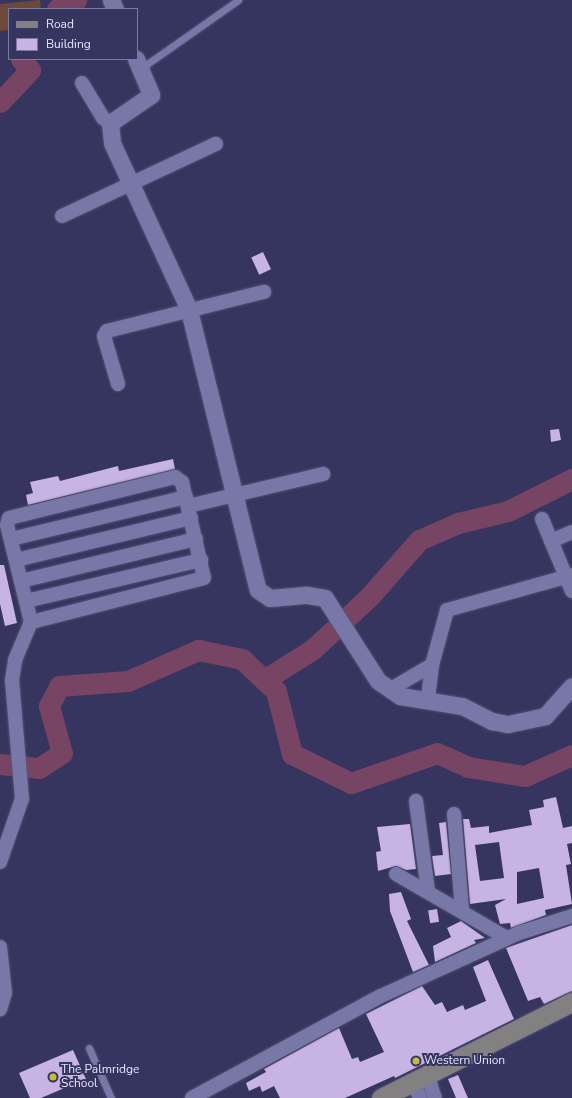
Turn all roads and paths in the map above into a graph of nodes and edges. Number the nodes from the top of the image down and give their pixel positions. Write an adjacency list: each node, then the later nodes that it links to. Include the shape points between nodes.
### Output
1 (238, 0): 2 (lane)
2 (138, 64): 4 (street, via 151,95)
3 (82, 83): 4 (street, via 103,118)
4 (110, 123): 6 (street, via 112,143)
5 (216, 144): 6 (street)
6 (130, 184): 7 (street); 9 (street)
7 (62, 216)
8 (264, 292): 9 (street)
9 (189, 310): 10 (street, via 107,331 104,336); 12 (street)
10 (118, 384)
11 (323, 474): 12 (street)
12 (233, 495): 13 (street); 28 (street, via 258,590 270,598 307,595 325,598 378,681)
13 (188, 507): 16 (street); 17 (street); 17 (street, via 181,480 175,477 11,517 7,522); 19 (street)
14 (542, 519): 18 (street)
15 (572, 532): 18 (street)
16 (196, 538): 20 (street); 22 (street)
17 (11, 539): 19 (street)
18 (551, 541): 21 (street)
19 (16, 560): 22 (street)
20 (201, 560): 24 (street); 25 (street, via 202,580)
21 (569, 577): 23 (street); 26 (street, via 447,610)
22 (21, 580): 24 (street)
23 (572, 591)
24 (26, 602): 25 (street)
25 (31, 622): 32 (street, via 12,670 20,768 20,810)
26 (432, 665): 28 (street); 29 (street)
27 (572, 686): 29 (street, via 555,709 545,716 508,724 492,721 462,706)
28 (389, 690): 29 (street, via 400,696)
29 (428, 698)
30 (416, 801): 34 (street)
31 (454, 814): 35 (street)
32 (0, 862)
33 (396, 874): 34 (street)
34 (428, 891): 35 (street)
35 (462, 909): 37 (street)
36 (572, 916): 37 (street)
37 (507, 938): 44 (street, via 381,996)
38 (0, 948): 40 (street, via 5,993)
39 (572, 1002): 42 (main road)
40 (0, 1009)
41 (89, 1048): 43 (lane)
42 (420, 1085): 45 (main road); 46 (street)
43 (111, 1098)
44 (192, 1098)
45 (381, 1098)
46 (436, 1098)

